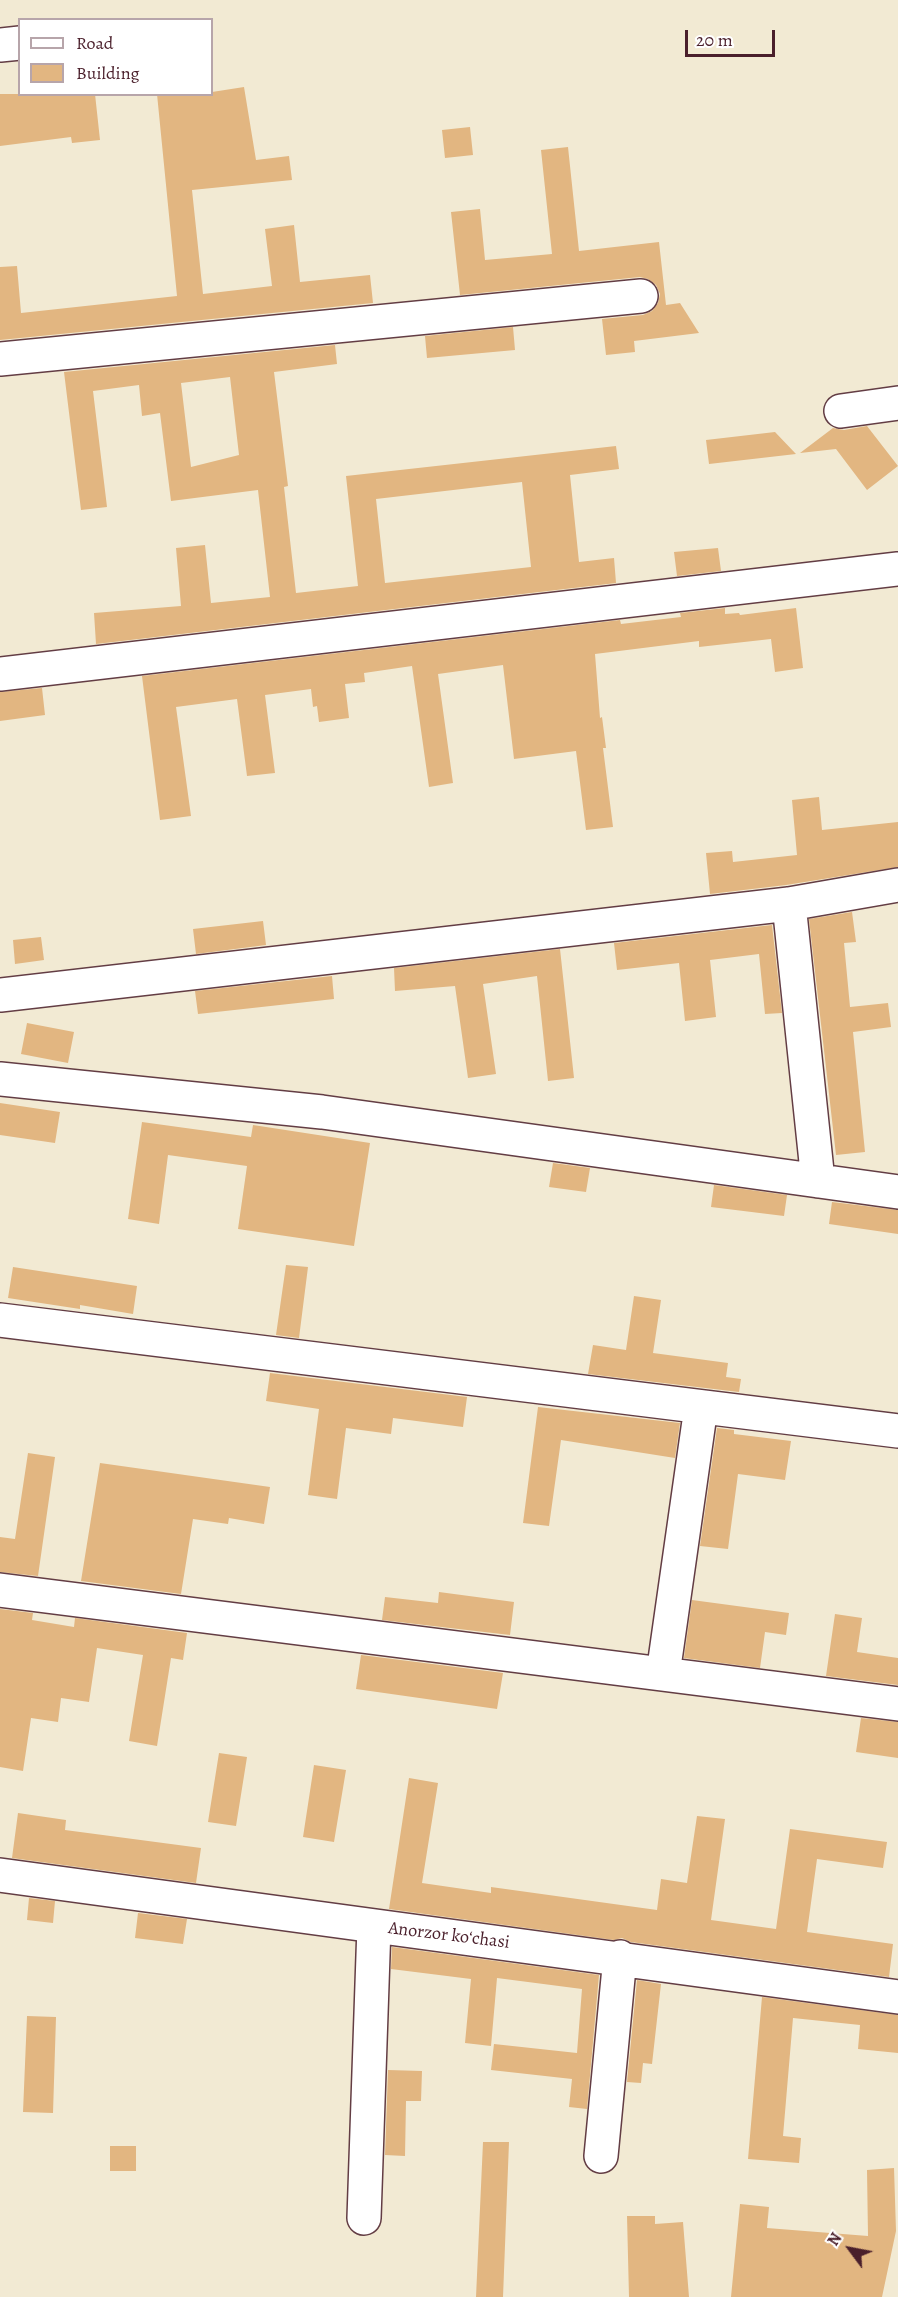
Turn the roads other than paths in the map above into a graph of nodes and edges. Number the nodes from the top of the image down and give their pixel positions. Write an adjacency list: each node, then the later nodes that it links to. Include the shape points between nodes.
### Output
1 (18, 43): 2 (street)
2 (0, 45)
3 (641, 296): 4 (street)
4 (0, 359)
5 (898, 402): 6 (street)
6 (841, 411)
7 (898, 569): 8 (street)
8 (0, 674)
9 (898, 885): 10 (street)
10 (789, 904): 11 (street); 13 (street)
11 (0, 996)
12 (0, 1079): 13 (street, via 322,1112)
13 (818, 1181): 14 (street)
14 (898, 1192)
15 (0, 1320): 16 (street)
16 (701, 1407): 17 (street); 19 (street)
17 (898, 1431)
18 (0, 1590): 19 (street)
19 (663, 1674): 20 (street)
20 (898, 1704)
21 (0, 1875): 22 (street, Anorzor koʻchasi)
22 (374, 1926): 23 (street, Anorzor koʻchasi); 26 (street)
23 (620, 1957): 24 (street, Anorzor koʻchasi); 25 (street)
24 (898, 1996)
25 (601, 2156)
26 (364, 2218)

